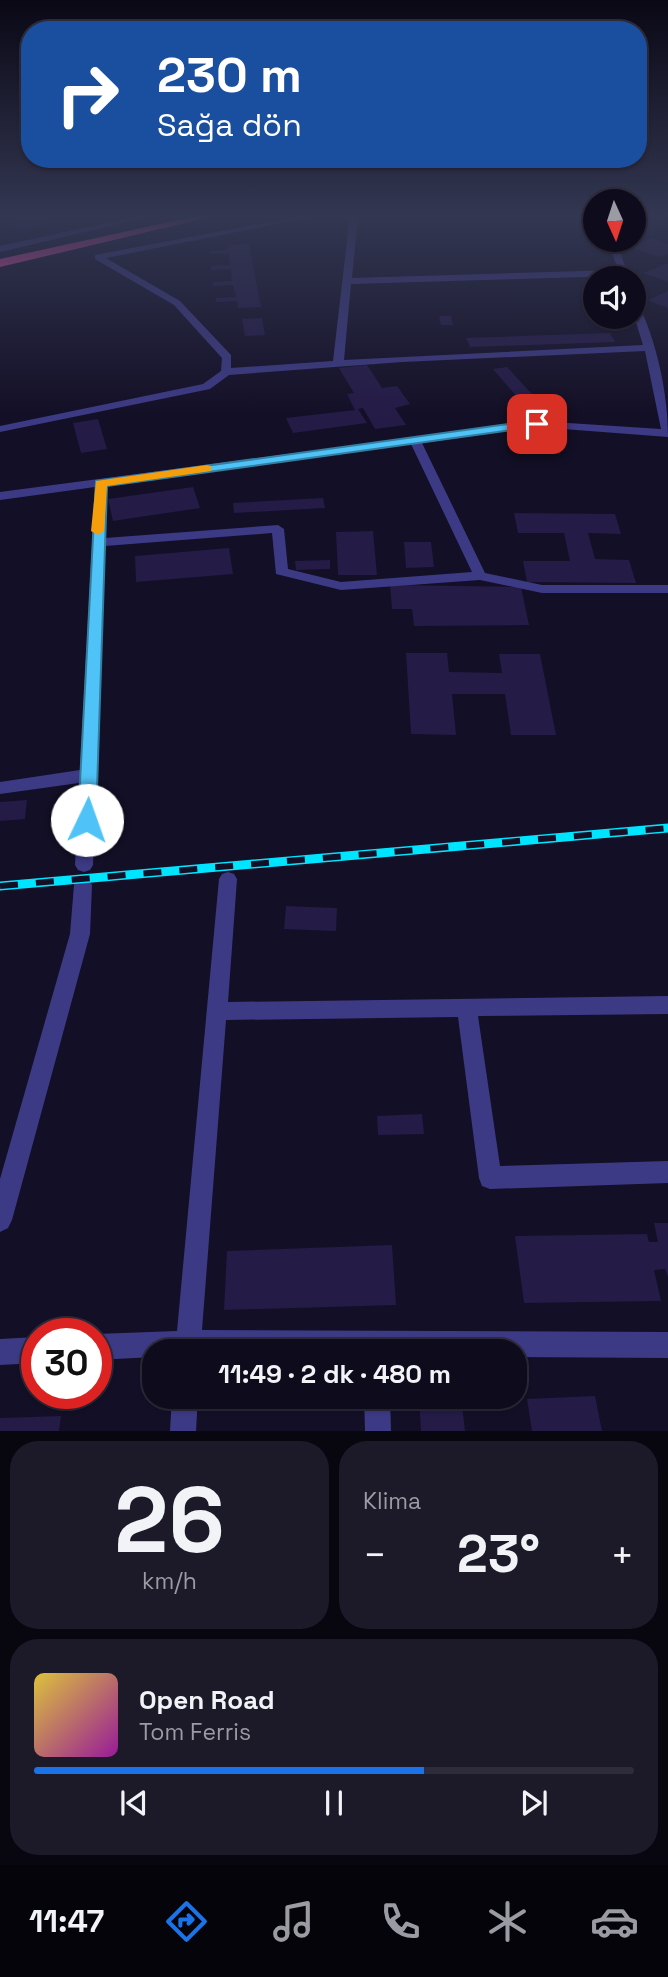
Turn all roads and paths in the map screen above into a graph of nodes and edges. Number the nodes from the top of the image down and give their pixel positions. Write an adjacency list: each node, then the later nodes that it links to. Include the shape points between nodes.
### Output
1 (141, 282): 6 (street, via 177,303 227,357)
2 (347, 282): 5 (street)
3 (643, 329): 4 (street)
4 (649, 348): 5 (street); 8 (street)
5 (338, 364): 6 (street)
6 (226, 372): 7 (street, via 206,387)
7 (0, 429)
8 (668, 433): 9 (street, via 537,424)
9 (415, 440): 10 (street); 13 (street)
10 (101, 483): 11 (street); 12 (street)
11 (0, 496)
12 (97, 543): 13 (street, via 278,529 281,571 341,586); 15 (street)
13 (480, 576): 14 (street, via 542,589)
14 (668, 589)
15 (89, 775): 16 (street); 22 (street, via 80,934)
16 (0, 788)
17 (228, 879): 20 (street)
18 (668, 1005): 19 (street)
19 (467, 1007): 20 (street); 21 (street, via 490,1178)
20 (217, 1011): 23 (street)
21 (668, 1172)
22 (0, 1220)
23 (190, 1339)
24 (668, 1345): 25 (street)
25 (527, 1346)
26 (112, 1347): 27 (street)
27 (142, 1347)
28 (21, 1351): 29 (street)
29 (0, 1352)
30 (184, 1409): 32 (street)
31 (377, 1409): 33 (street)
32 (183, 1431)
33 (378, 1431)

